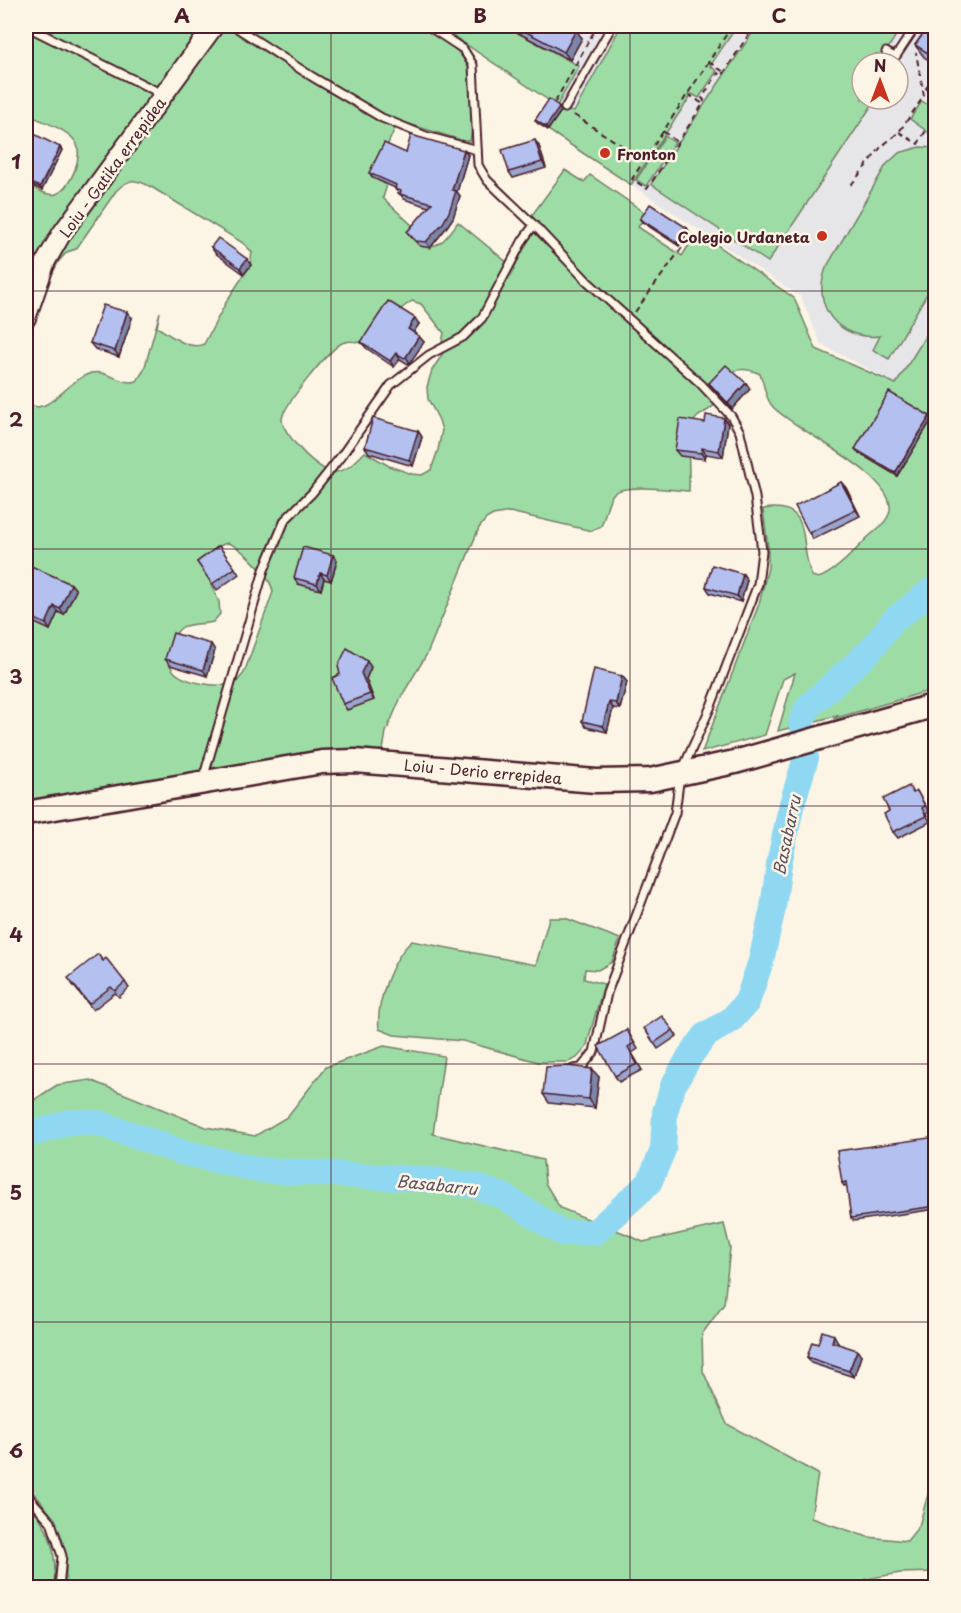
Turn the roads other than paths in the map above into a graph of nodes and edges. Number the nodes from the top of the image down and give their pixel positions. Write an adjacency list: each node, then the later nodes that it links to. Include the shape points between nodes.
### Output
1 (26, 26): 8 (lane)
2 (214, 26): 8 (street, Loiu - Gatika errepidea)
3 (234, 26): 10 (lane, via 382,117 426,136)
4 (429, 26): 10 (lane, via 463,49 473,65)
5 (612, 26): 9 (lane)
6 (916, 26): 7 (lane)
7 (899, 51)
8 (165, 95): 12 (street, Loiu - Gatika errepidea, via 62,233 46,261)
9 (566, 108)
10 (477, 150): 11 (lane, via 478,165 486,180)
11 (534, 225): 14 (lane, via 588,281 701,384 731,416 740,432 762,551 758,584); 15 (lane, via 482,318 463,337 429,355 391,385 342,455 285,520 264,570)
12 (26, 318)
13 (936, 705): 14 (main road, Loiu - Derio errepidea)
14 (680, 775): 15 (main road, Loiu - Derio errepidea, via 596,781 354,760); 17 (lane, via 675,813 607,993 594,1052 581,1068)
15 (202, 781): 16 (main road, Loiu - Derio errepidea)
16 (26, 813)
17 (562, 1071)
18 (26, 1494): 19 (lane, via 51,1522 62,1556)
19 (59, 1587)

